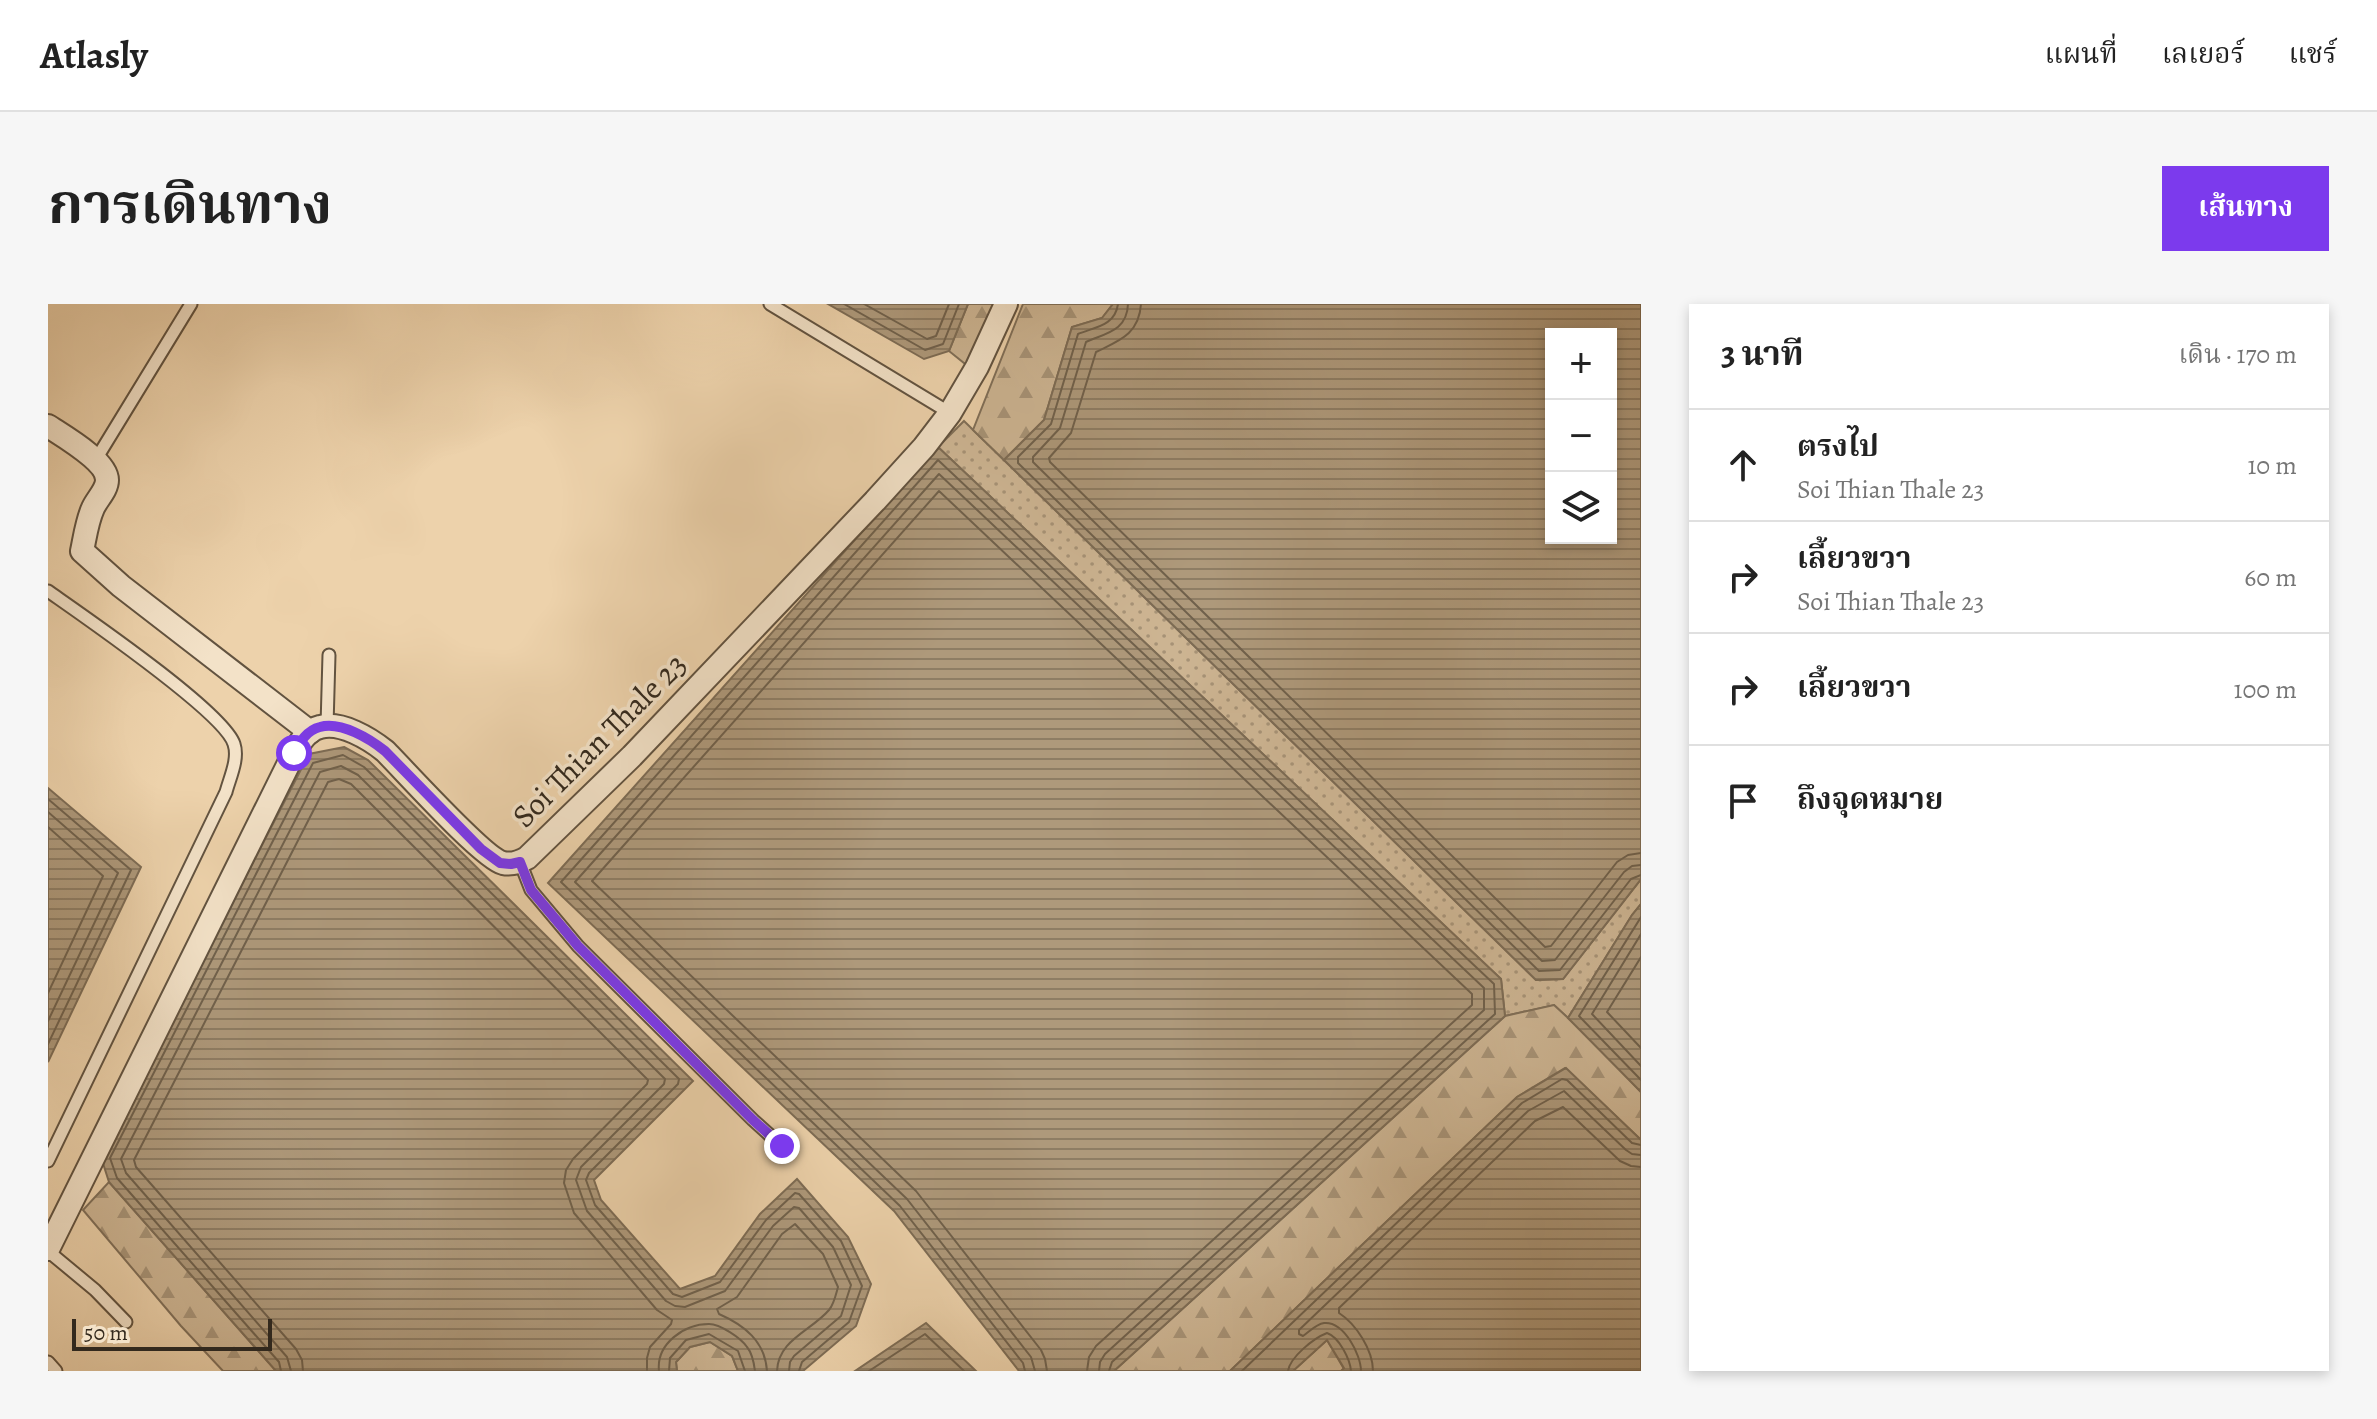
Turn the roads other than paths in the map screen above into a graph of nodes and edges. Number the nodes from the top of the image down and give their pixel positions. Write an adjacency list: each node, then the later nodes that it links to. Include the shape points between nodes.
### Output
1 (191, 304): 6 (lane)
2 (770, 304): 4 (lane)
3 (1006, 304): 4 (street, Soi Thian Thale 23)
4 (950, 413): 10 (street, Soi Thian Thale 23, via 875,501 632,756)
5 (48, 426): 6 (street)
6 (95, 461): 9 (street, via 107,480 92,510 82,551 121,586)
7 (48, 591): 12 (lane, via 205,709 230,736 236,755 226,792)
8 (329, 655): 9 (lane)
9 (318, 729): 10 (street, Soi Thian Thale 23, via 350,731 373,741 481,849 500,863); 13 (street, via 302,739 294,753)
10 (520, 862): 11 (lane, via 531,890 578,946)
11 (782, 1146)
12 (48, 1161)
13 (48, 1250): 14 (lane)
14 (126, 1322)
15 (48, 1362): 16 (lane)
16 (56, 1371)

